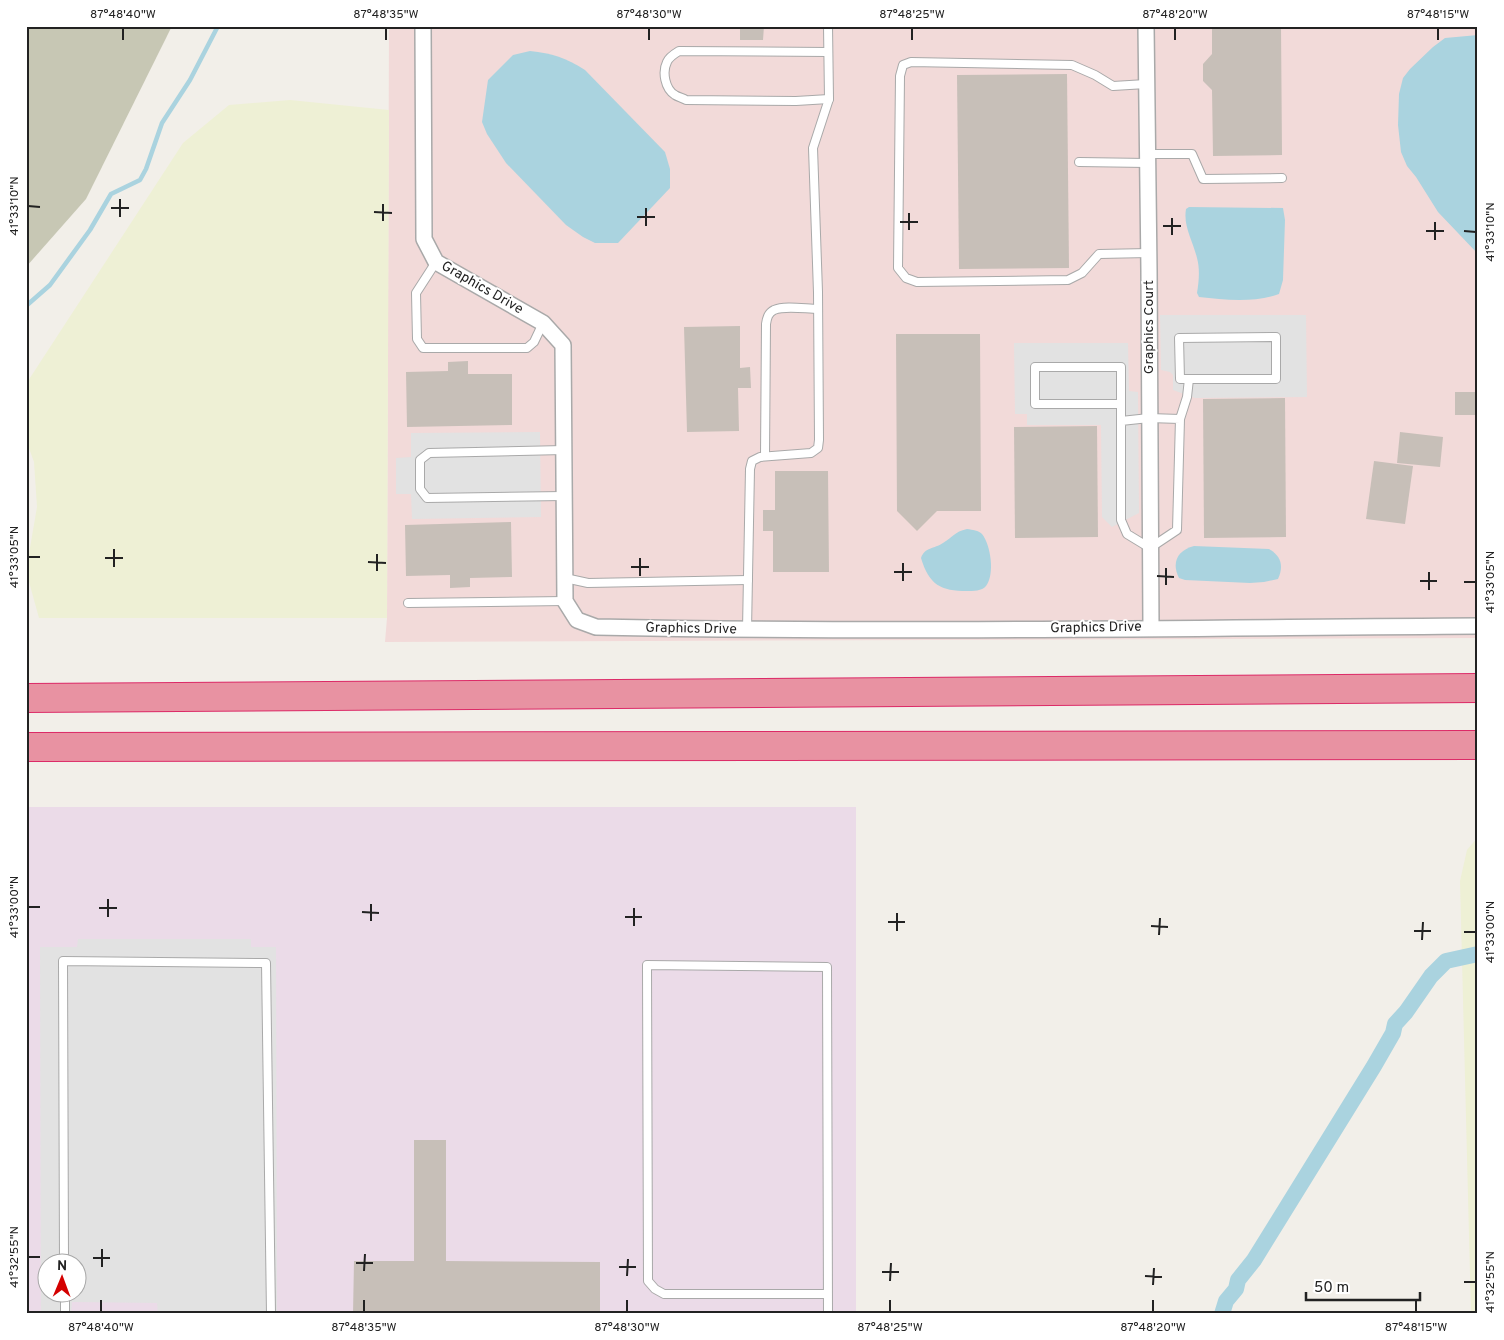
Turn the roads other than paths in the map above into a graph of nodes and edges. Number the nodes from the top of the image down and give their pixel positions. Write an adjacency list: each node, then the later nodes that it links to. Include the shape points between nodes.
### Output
1 (423, 26): 11 (street, Graphics Drive, via 424,239)
2 (828, 26): 4 (lane)
3 (1146, 26): 5 (street, Graphics Court)
4 (828, 52): 6 (lane); 6 (lane, via 679,51 667,61 665,71 666,85 686,100)
5 (1146, 84): 7 (street, Graphics Court); 10 (lane, via 1113,86 1072,65 911,62 903,65 900,76 898,268 906,278 917,282 1068,280 1082,273 1099,254)
6 (828, 99): 12 (lane, via 814,148)
7 (1147, 159): 8 (lane); 9 (lane, via 1192,154 1203,179); 10 (street, Graphics Court)
8 (1079, 162)
9 (1282, 178)
10 (1149, 253): 16 (street, Graphics Court)
11 (436, 262): 13 (street, Graphics Drive); 13 (lane, via 416,293 417,339 423,348 527,348)
12 (818, 309): 20 (lane, via 773,310 768,316); 20 (lane, via 818,448 811,453)
13 (543, 324): 19 (street, Graphics Drive, via 563,345)
14 (1189, 379): 14 (lane, via 1276,379 1276,337 1179,338 1180,380); 17 (lane)
15 (1121, 404): 15 (lane, via 1121,367 1035,367 1035,404); 18 (lane)
16 (1150, 418): 17 (lane); 18 (lane); 22 (street, Graphics Court)
17 (1180, 419): 22 (lane, via 1177,530)
18 (1121, 420): 22 (lane, via 1121,520 1127,534)
19 (564, 450): 21 (street, Graphics Drive); 21 (lane, via 429,453 420,460 420,489 427,498)
20 (765, 456): 24 (lane, via 752,461 750,469)
21 (564, 496): 23 (street, Graphics Drive)
22 (1150, 548): 28 (street, Graphics Court)
23 (564, 578): 24 (lane, via 588,583); 25 (street, Graphics Drive)
24 (748, 580): 29 (lane)
25 (565, 601): 26 (lane); 29 (street, Graphics Drive, via 577,620 596,627)
26 (408, 603)
27 (1478, 626): 28 (street, Graphics Drive)
28 (1151, 628): 29 (street, Graphics Drive)
29 (747, 630)
30 (1478, 688): 31 (highway)
31 (26, 698)
32 (1478, 745): 33 (highway)
33 (26, 747)
34 (64, 1252): 36 (lane, via 63,961 266,963)
35 (828, 1294): 35 (lane, via 664,1294 655,1290 648,1280 647,965 827,967); 37 (lane)
36 (272, 1314)
37 (828, 1314)

